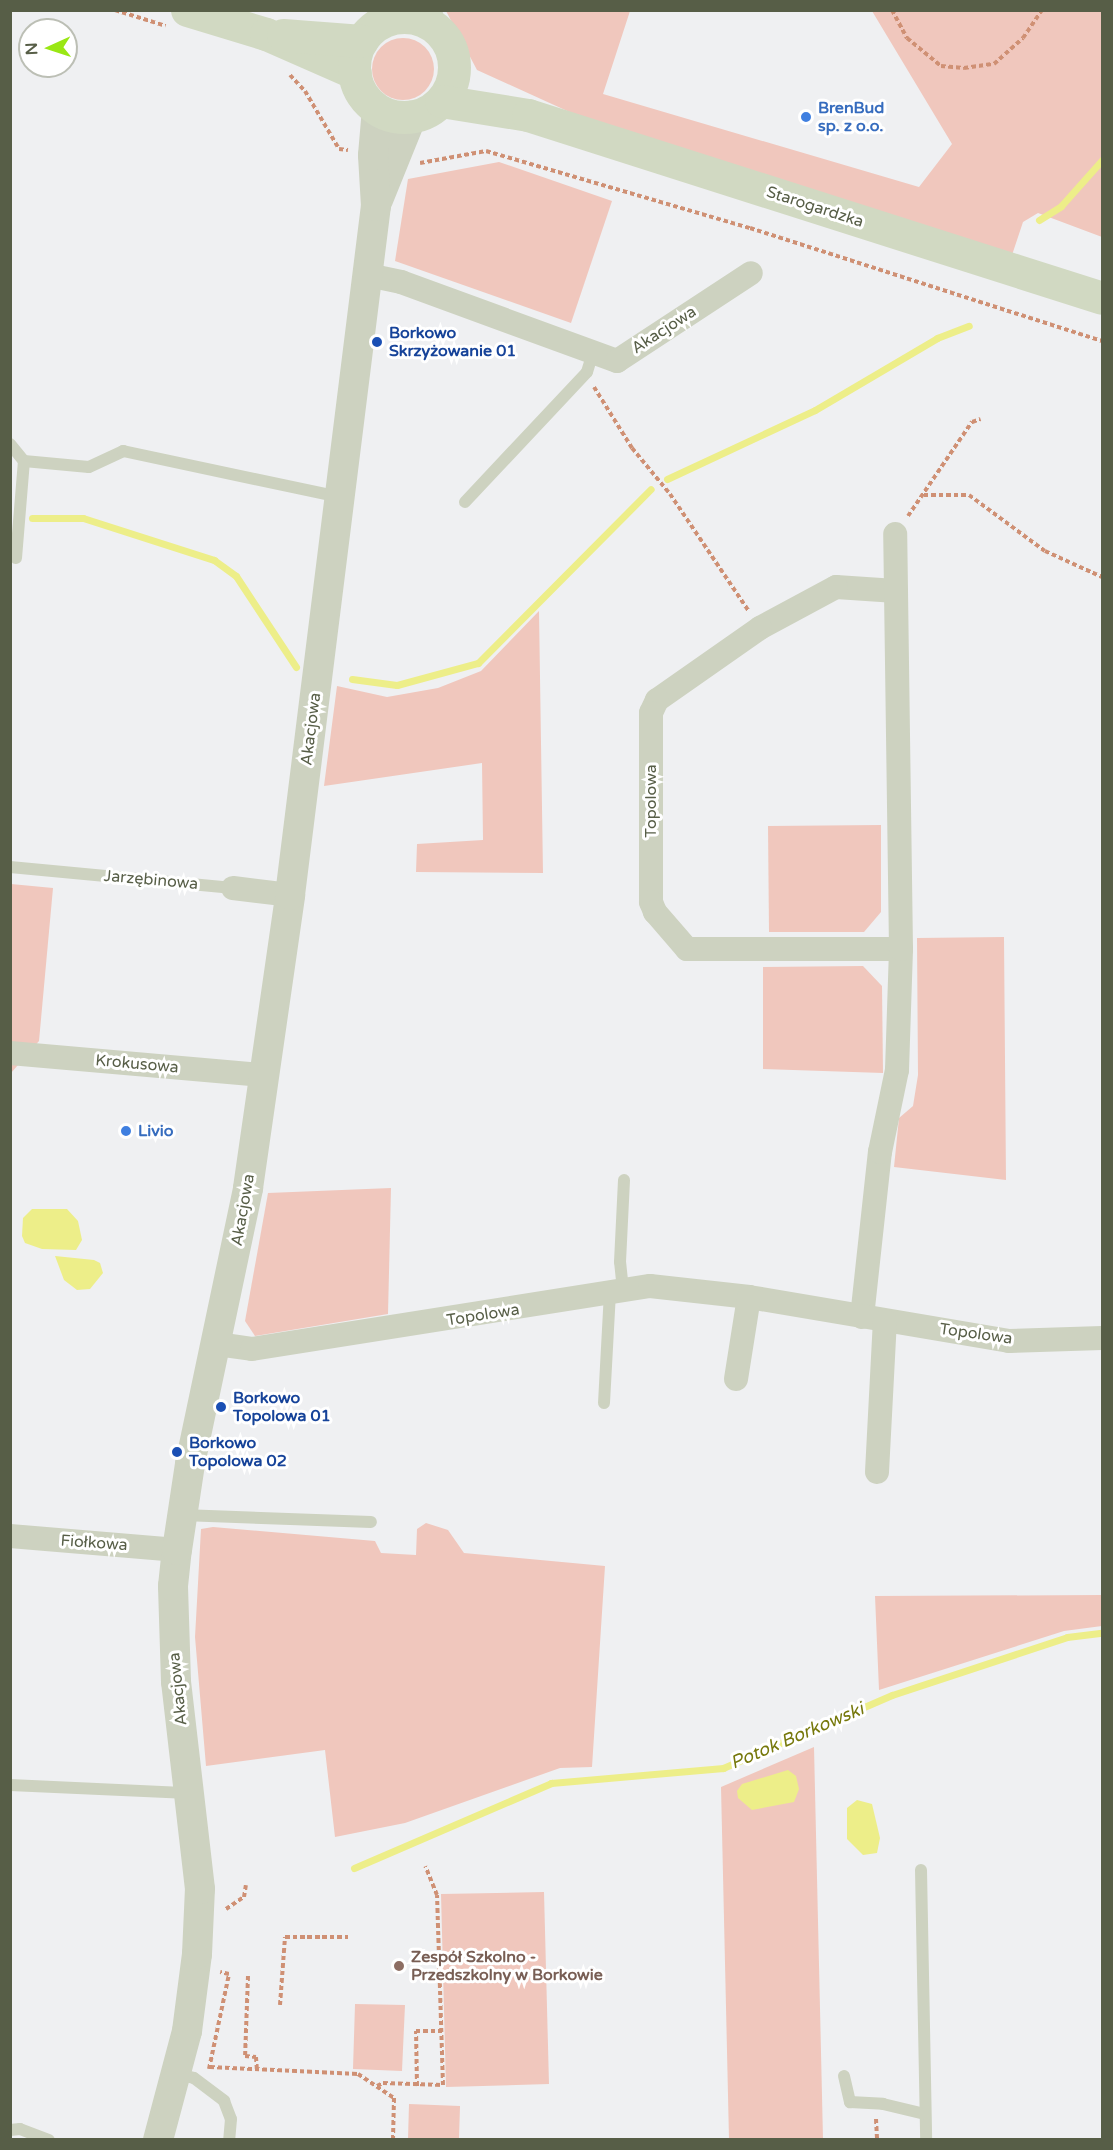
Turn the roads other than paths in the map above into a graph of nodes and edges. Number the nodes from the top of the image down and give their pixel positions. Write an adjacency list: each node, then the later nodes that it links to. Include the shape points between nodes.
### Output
1 (412, 15): 4 (main road, via 370,30); 5 (main road, via 448,43)
2 (179, 19): 3 (main road)
3 (266, 34): 4 (main road); 6 (main road)
4 (362, 41): 6 (main road)
5 (454, 71): 7 (main road); 9 (main road, Starogardzka)
6 (355, 73): 8 (main road, via 366,99)
7 (441, 101): 9 (main road, Starogardzka); 10 (main road)
8 (377, 108): 10 (main road, via 394,116); 11 (street, Akacjowa, via 373,155)
9 (528, 115): 14 (main road, Starogardzka)
10 (412, 116): 11 (street, Akacjowa)
11 (376, 206): 13 (street, Akacjowa)
12 (751, 273): 15 (street, Akacjowa, via 616,361)
13 (368, 276): 15 (street, Akacjowa, via 402,282); 18 (street, Akacjowa)
14 (1102, 298)
15 (593, 352): 19 (lane, via 584,375)
16 (10, 444): 17 (lane)
17 (24, 461): 18 (lane, via 89,467 123,451); 21 (lane)
18 (340, 497): 25 (street, Akacjowa)
19 (465, 502)
20 (895, 534): 22 (street)
21 (16, 558)
22 (896, 591): 26 (street); 26 (street, Topolowa, via 836,587 760,628 657,700 651,713 651,902 687,949)
23 (10, 867): 24 (lane, Jarzębinowa)
24 (233, 888): 25 (street, Jarzębinowa)
25 (290, 895): 28 (street, Akacjowa)
26 (901, 949): 32 (street, via 897,1070 880,1152)
27 (10, 1053): 28 (street, Krokusowa)
28 (264, 1075): 34 (street, Akacjowa, via 248,1188)
29 (624, 1180): 30 (lane)
30 (616, 1291): 31 (street, Topolowa, via 650,1286); 34 (street, Topolowa, via 252,1349); 36 (lane)
31 (749, 1297): 32 (street, Topolowa); 35 (street)
32 (874, 1319): 33 (street, Topolowa, via 1010,1341); 37 (street)
33 (1102, 1338)
34 (218, 1344): 38 (street, Akacjowa)
35 (736, 1379)
36 (604, 1403)
37 (877, 1472)
38 (181, 1515): 39 (lane); 41 (street, Akacjowa)
39 (371, 1522)
40 (10, 1536): 41 (street, Fiołkowa)
41 (177, 1550): 43 (street, Akacjowa, via 173,1633)
42 (10, 1785): 43 (lane)
43 (191, 1793): 45 (street, Akacjowa, via 200,1889 197,1954)
44 (921, 1870): 47 (lane)
45 (177, 2074): 50 (street, Akacjowa); 51 (lane, via 194,2078 224,2101 231,2119)
46 (844, 2076): 47 (lane, via 850,2102 883,2104)
47 (925, 2114): 52 (lane)
48 (10, 2130): 49 (lane, via 20,2129)
49 (49, 2139)
50 (158, 2139)
51 (230, 2139)
52 (926, 2139)

